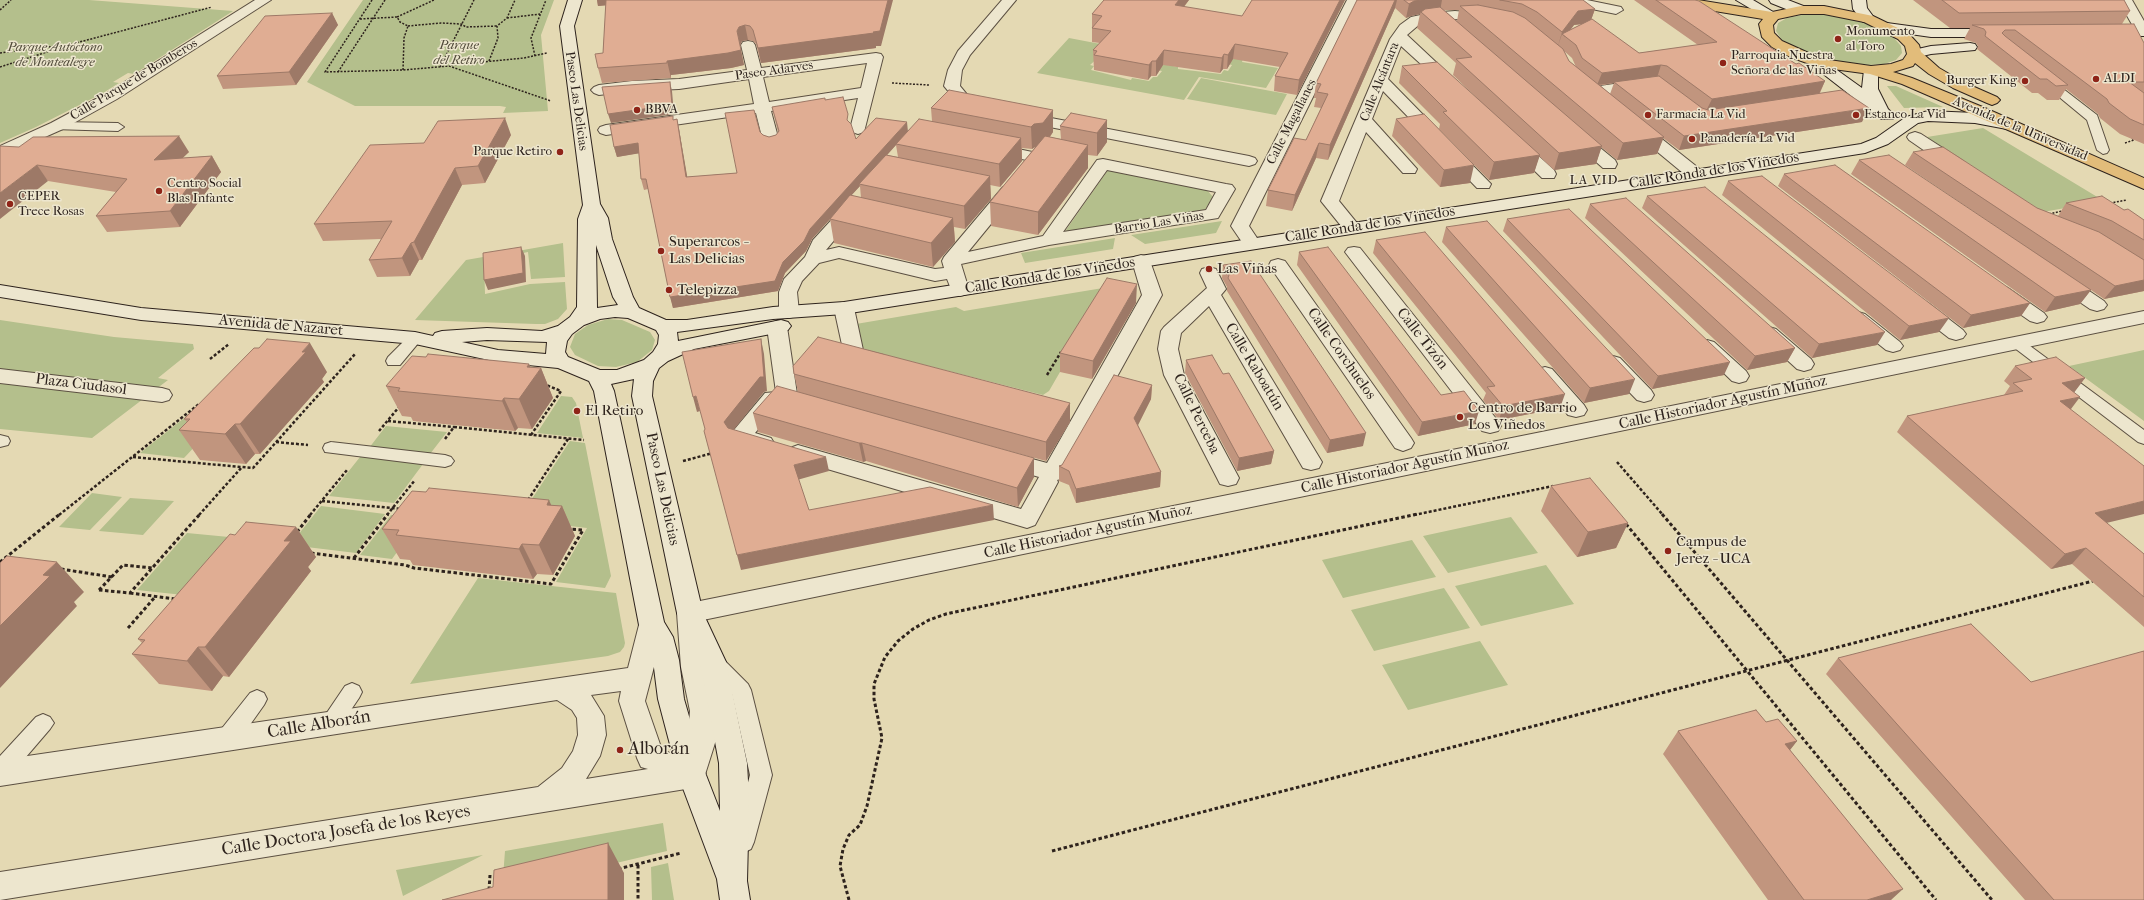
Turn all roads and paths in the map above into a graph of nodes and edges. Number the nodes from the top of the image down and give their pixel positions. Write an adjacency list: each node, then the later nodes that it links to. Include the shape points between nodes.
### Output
1 (11, 0): 21 (path)
2 (259, 0): 3 (street)
3 (264, 0): 72 (street, Calle Parque de Bomberos, via 118,92)
4 (372, 0): 29 (path)
5 (385, 0): 30 (path)
6 (434, 0): 27 (path)
7 (474, 0): 33 (path)
8 (515, 0): 28 (path)
9 (546, 0): 24 (path)
10 (575, 0): 100 (street, Paseo Las Delicias, via 567,26)
11 (1009, 0): 63 (street, via 963,54 955,70)
12 (1354, 0): 105 (street, Calle Magallanes, via 1240,226)
13 (1568, 0): 22 (street)
14 (1672, 0): 19 (main road)
15 (1743, 0): 26 (street)
16 (1776, 0): 23 (street)
17 (1859, 0): 32 (street, via 1860,9)
18 (2125, 0): 42 (street)
19 (1690, 4): 26 (main road); 40 (main road, via 1727,15)
20 (214, 7): 43 (path)
21 (0, 10)
22 (1616, 10)
23 (1801, 10): 26 (main road, Avenida de la Universidad); 32 (main road, Avenida de la Universidad, via 1824,10)
24 (540, 14): 28 (path); 50 (path, via 531,38)
25 (1440, 16): 31 (street, Calle Alcántara, via 1474,16); 37 (street); 41 (street, Calle Alcántara, via 1416,20)
26 (1773, 16): 40 (main road, via 1766,24)
27 (397, 17): 30 (path); 34 (path)
28 (507, 18): 35 (path)
29 (360, 19): 30 (path); 58 (path, via 324,72)
30 (373, 19): 58 (path)
31 (1501, 20)
32 (1868, 20): 36 (main road, Avenida de la Universidad)
33 (461, 24): 34 (path); 35 (path, via 466,27); 53 (path)
34 (408, 26): 56 (path, via 404,38)
35 (497, 26): 51 (path, via 498,38)
36 (1888, 27): 39 (street, via 1931,33); 49 (main road, Avenida de la Universidad, via 1910,43)
37 (1458, 31)
38 (2096, 32): 42 (street)
39 (2010, 33)
40 (1767, 34): 52 (main road, via 1777,44)
41 (1399, 36): 61 (street, Calle Alcántara); 66 (street)
42 (2144, 37): 45 (street)
43 (72, 44): 47 (path); 55 (path)
44 (748, 45): 60 (street)
45 (2112, 46)
46 (1987, 47): 49 (street, via 1949,48)
47 (0, 53)
48 (547, 53): 50 (path)
49 (1914, 54): 57 (main road, via 1908,63 1900,66); 85 (main road, Avenida de la Universidad, via 1934,71 1958,85)
50 (535, 56): 51 (path)
51 (488, 62): 54 (path)
52 (1818, 63): 57 (main road); 69 (street)
53 (440, 66): 54 (path); 56 (path)
54 (449, 66): 67 (path)
55 (0, 67)
56 (403, 70): 58 (path)
57 (1871, 70): 69 (street, via 1870,89); 71 (main road, Avenida de la Universidad, via 1907,81)
58 (338, 72)
59 (2035, 72): 85 (lane, via 2093,118)
60 (755, 74): 64 (street, Paseo Adarves, via 876,57); 65 (street, Paseo Adarves, via 679,84); 68 (street)
61 (1381, 80): 70 (street, Calle Alcántara); 95 (street)
62 (1657, 83): 94 (street, via 1587,87)
63 (952, 86): 64 (path); 73 (street, via 969,107)
64 (868, 87): 68 (street); 76 (street, Paseo Adarves)
65 (598, 90)
66 (1462, 94)
67 (551, 101)
68 (763, 107): 77 (street); 82 (street)
69 (1886, 116): 79 (street)
70 (1364, 120): 90 (street); 103 (street, Calle Alcántara, via 1330,200)
71 (2015, 125): 79 (street, Calle Ronda de los Viñedos, via 1975,118 1936,116 1912,120); 96 (main road, Avenida de la Universidad)
72 (57, 126): 74 (lane); 86 (street, Calle Parque de Bomberos)
73 (1068, 126): 87 (street, via 1048,153 1041,151); 88 (street)
74 (118, 127)
75 (1568, 128): 89 (street)
76 (858, 129)
77 (606, 130)
78 (1502, 131): 93 (street)
79 (1893, 132): 94 (street, Calle Ronda de los Viñedos, via 1882,141 1865,148)
80 (2128, 136): 83 (path, via 2134,140)
81 (1915, 137): 92 (street)
82 (771, 141)
83 (2125, 143)
84 (976, 146): 87 (street)
85 (2103, 150): 91 (main road, Avenida de la Universidad)
86 (0, 152)
87 (1036, 158): 110 (street, via 1020,176 998,194 963,236)
88 (1249, 161)
89 (1609, 164)
90 (1409, 169)
91 (2144, 169)
92 (1969, 173)
93 (1548, 174)
94 (1695, 174): 103 (street, Calle Ronda de los Viñedos)
95 (1483, 184)
96 (2144, 184)
97 (865, 194): 107 (street, via 857,213 819,244)
98 (2129, 199): 99 (path)
99 (2108, 203)
100 (591, 204): 121 (street, Paseo Las Delicias, via 599,218 617,281); 126 (street, Paseo Las Delicias, via 587,219 586,308)
101 (2065, 211): 102 (path)
102 (2043, 215)
103 (1352, 228): 105 (street, Calle Ronda de los Viñedos)
104 (1049, 240): 104 (street, Barrio Las Viñas, via 1212,214 1226,189 1095,163); 110 (street, Barrio Las Viñas)
105 (1252, 244): 108 (street, Calle Ronda de los Viñedos)
106 (1354, 252): 158 (street, Calle Tizón)
107 (813, 259): 110 (street, Barrio Las Viñas, via 839,252 935,275); 124 (street, via 793,279)
108 (1141, 261): 114 (street, Calle Ronda de los Viñedos); 156 (street, via 1152,295)
109 (1278, 265): 166 (street, Calle Corchuelos)
110 (953, 267): 114 (street)
111 (2045, 270): 119 (street)
112 (1209, 273): 116 (street, via 1217,289)
113 (1985, 280): 122 (street)
114 (960, 290): 120 (street, Calle Ronda de los Viñedos)
115 (0, 291): 130 (street, Avenida de Nazaret, via 141,314)
116 (1211, 294): 173 (street, Calle Raboatún); 177 (street, Calle Perceba, via 1171,331 1168,349 1174,375)
117 (1906, 295): 129 (street)
118 (1843, 305): 133 (street)
119 (2097, 305)
120 (844, 308): 124 (street, Calle Ronda de los Viñedos); 142 (street, via 854,354)
121 (632, 312): 126 (street, via 615,310 596,314); 127 (street)
122 (2037, 317)
123 (2144, 317): 132 (street, Calle Historiador Agustín Muñoz)
124 (783, 319): 127 (street, Calle Ronda de los Viñedos); 139 (street, Calle Ronda de los Viñedos, via 689,344); 153 (street, via 787,398)
125 (1757, 322): 143 (street)
126 (571, 326): 130 (street, via 543,337 487,334); 140 (street, Paseo Las Delicias, via 558,340 555,352)
127 (663, 326): 139 (street, Paseo Las Delicias, via 669,334 668,344)
128 (1692, 332): 146 (street)
129 (1956, 334)
130 (415, 338): 138 (lane); 140 (street, Avenida de Nazaret, via 498,356)
131 (230, 343): 137 (path)
132 (2017, 343): 163 (lane); 198 (street, Calle Historiador Agustín Muñoz)
133 (1893, 346)
134 (1063, 349): 144 (path)
135 (1601, 350): 150 (street)
136 (355, 354): 165 (path)
137 (210, 359)
138 (394, 361)
139 (656, 361): 147 (street, via 636,372 617,377); 198 (street, Paseo Las Delicias, via 644,381 642,396)
140 (561, 362): 147 (street)
141 (1536, 363): 155 (street)
142 (891, 364)
143 (1804, 364)
144 (1047, 375)
145 (0, 376): 149 (street, Plaza Ciudasol)
146 (1739, 376)
147 (597, 377): 199 (street, Paseo Las Delicias, via 606,398)
148 (541, 383): 160 (path, via 561,391)
149 (162, 395)
150 (1644, 395)
151 (772, 398): 161 (street)
152 (201, 402): 170 (path)
153 (825, 409)
154 (1063, 409): 156 (street)
155 (1576, 410)
156 (1086, 415): 176 (street)
157 (388, 421): 159 (path)
158 (1490, 426)
159 (454, 427): 160 (path); 171 (path)
160 (531, 435): 162 (path)
161 (740, 436): 172 (path, via 728,450); 176 (street, via 1027,519)
162 (568, 438): 164 (path); 179 (path)
163 (2144, 438)
164 (584, 440)
165 (276, 442): 167 (path); 175 (path, via 253,468)
166 (1403, 444)
167 (308, 446)
168 (330, 448): 171 (lane)
169 (984, 454): 176 (street)
170 (133, 457): 175 (path); 188 (path)
171 (437, 460): 180 (path)
172 (679, 462)
173 (1311, 462)
174 (1617, 462): 201 (path)
175 (242, 467): 191 (path)
176 (1050, 478)
177 (1228, 478)
178 (1556, 486): 222 (path, via 946,614 912,629 885,656 874,684 874,699 882,738 867,806 860,825 849,835 843,849 840,866)
179 (526, 503)
180 (393, 508): 181 (path); 184 (path, via 322,501); 186 (path)
181 (407, 510)
182 (1621, 518): 202 (path)
183 (567, 528): 187 (path, via 583,530 551,584 434,572)
184 (293, 537)
185 (307, 552): 186 (path)
186 (354, 558): 187 (path)
187 (364, 560): 190 (path)
188 (1, 561): 189 (path)
189 (9, 562)
190 (361, 563)
191 (153, 568): 193 (path, via 123,565); 195 (path)
192 (56, 569): 193 (path)
193 (112, 577): 195 (path, via 99,590)
194 (2098, 579): 201 (path)
195 (130, 593): 196 (path)
196 (155, 596): 197 (path); 200 (path)
197 (178, 599)
198 (690, 613): 211 (street, Paseo Las Delicias, via 694,667 703,711 701,743); 219 (street, Paseo Las Delicias, via 713,662 733,763)
199 (652, 625): 203 (street, Paseo Las Delicias); 211 (street, Paseo Las Delicias, via 660,637 671,699)
200 (128, 628)
201 (1786, 660): 202 (path); 224 (path)
202 (1747, 670): 213 (path); 223 (path)
203 (639, 677): 204 (street, Calle Alborán); 211 (street, Paseo Las Delicias, via 632,701 651,758)
204 (561, 688): 208 (street, Calle Alborán); 212 (street, via 581,702 590,716 592,735 586,756 572,777)
205 (352, 692): 208 (lane)
206 (257, 699): 209 (lane)
207 (43, 723): 210 (lane)
208 (331, 723): 209 (street, Calle Alborán)
209 (227, 739): 210 (street, Calle Alborán)
210 (0, 772)
211 (692, 775): 212 (street, Calle Doctora Josefa de los Reyes); 219 (street, Paseo Las Delicias)
212 (545, 799): 218 (street, Calle Doctora Josefa de los Reyes)
213 (1052, 851)
214 (681, 853): 215 (path)
215 (638, 864): 216 (path); 221 (path)
216 (616, 870)
217 (490, 875): 220 (path)
218 (0, 887)
219 (734, 890)
220 (489, 893)
221 (638, 900)
222 (849, 900)
223 (1936, 900)
224 (1992, 900)

